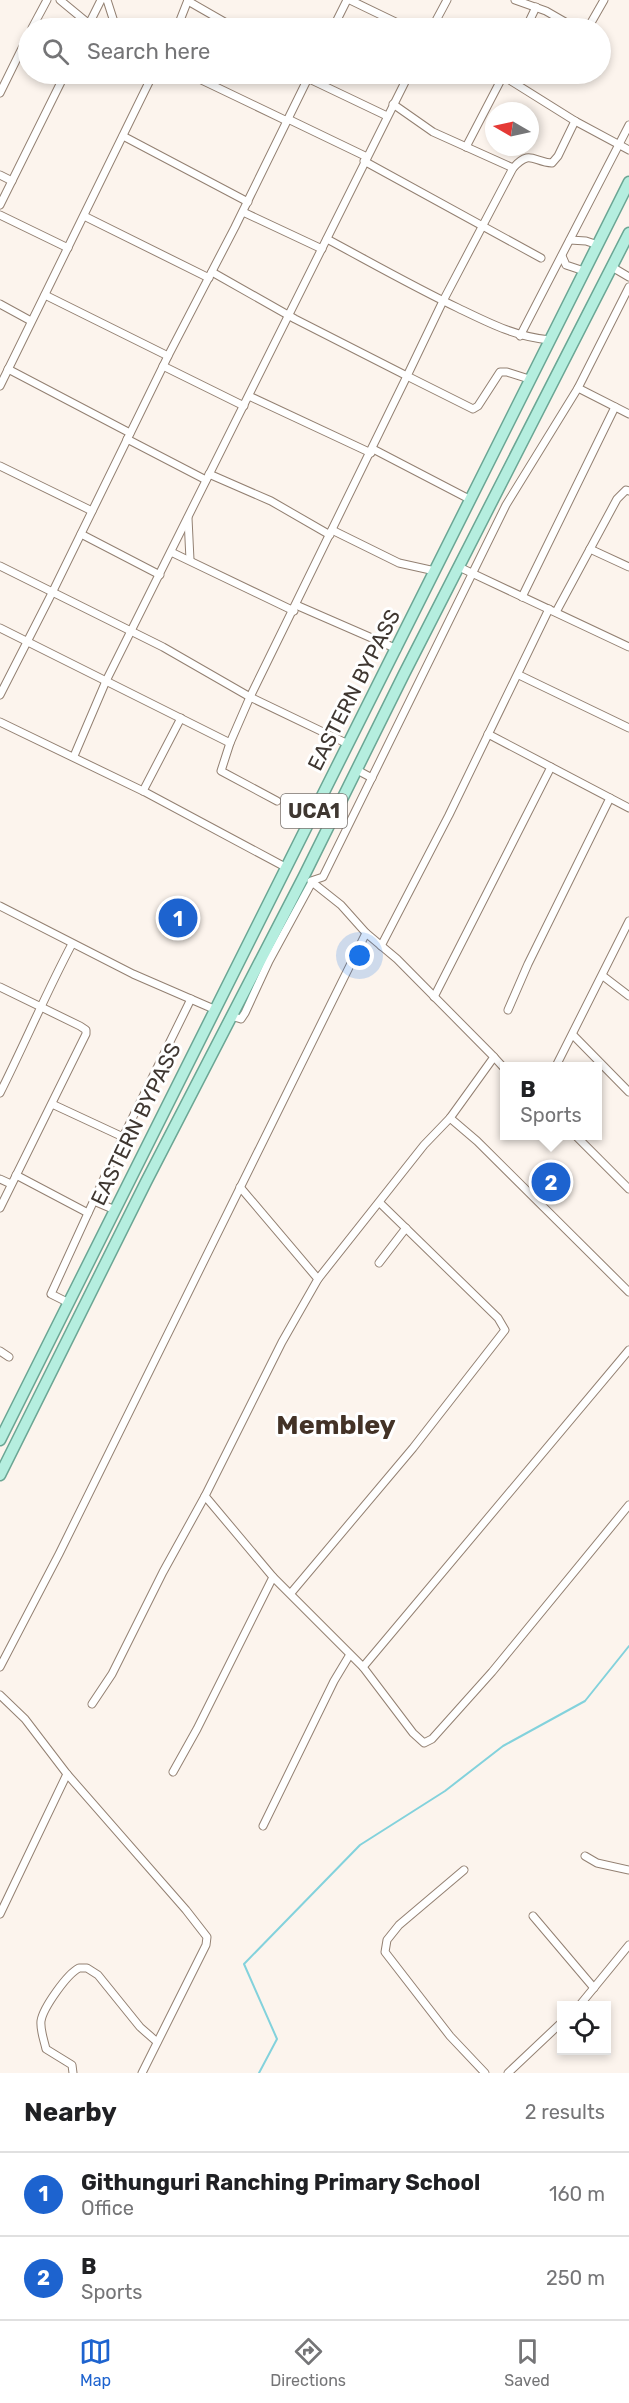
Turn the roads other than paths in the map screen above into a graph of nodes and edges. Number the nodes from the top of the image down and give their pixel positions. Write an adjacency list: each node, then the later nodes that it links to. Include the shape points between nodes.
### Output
1 (47, 0): 11 (street)
2 (60, 0): 12 (street)
3 (101, 0): 13 (street)
4 (107, 0): 14 (street)
5 (349, 0): 17 (street); 18 (street)
6 (447, 0): 19 (street)
7 (515, 0): 10 (street)
8 (604, 0): 22 (street)
9 (188, 1): 15 (street); 16 (street)
10 (536, 7): 20 (street); 21 (street)
11 (37, 18)
12 (79, 18)
13 (92, 18)
14 (113, 18)
15 (181, 18)
16 (218, 18)
17 (339, 18)
18 (387, 18)
19 (437, 18)
20 (531, 18)
21 (557, 18)
22 (594, 18)
23 (18, 56): 32 (street)
24 (60, 84): 45 (street)
25 (148, 84): 38 (street)
26 (210, 84): 35 (street)
27 (305, 84): 35 (street)
28 (325, 84): 34 (street)
29 (404, 84): 33 (street)
30 (497, 84): 40 (street)
31 (518, 84): 36 (street)
32 (0, 93)
33 (393, 104): 34 (street); 40 (street, via 433,132)
34 (387, 116): 42 (street)
35 (287, 120): 42 (street); 47 (street)
36 (575, 121): 39 (street); 43 (street, via 552,163 530,156)
37 (629, 125): 39 (street)
38 (123, 136): 47 (street); 51 (street)
39 (620, 145): 41 (street); 55 (street)
40 (466, 147): 43 (street)
41 (629, 150)
42 (365, 159): 52 (street); 54 (street)
43 (513, 168): 52 (street)
44 (0, 176): 45 (street)
45 (12, 182): 48 (street)
46 (629, 182): 56 (main road, EASTERN BYPASS / UCA1)
47 (248, 202): 49 (street)
48 (0, 205)
49 (243, 212): 58 (street); 63 (street)
50 (0, 215): 57 (street)
51 (84, 216): 57 (street); 63 (street)
52 (483, 226): 60 (street); 67 (street)
53 (629, 233): 61 (main road, EASTERN BYPASS)
54 (327, 239): 58 (street); 67 (street)
55 (570, 240): 56 (street); 59 (street)
56 (598, 244): 62 (main road, EASTERN BYPASS / UCA1)
57 (68, 248): 66 (street)
58 (322, 249): 69 (street)
59 (562, 256): 62 (street, via 566,265); 71 (street)
60 (541, 258)
61 (612, 267): 64 (street); 98 (main road, EASTERN BYPASS)
62 (584, 272): 72 (main road, EASTERN BYPASS / UCA1)
63 (210, 275): 69 (street); 73 (street)
64 (629, 277)
65 (629, 287): 79 (street)
66 (45, 295): 70 (street); 73 (street)
67 (443, 301): 71 (street); 76 (street)
68 (0, 304): 70 (street)
69 (290, 315): 76 (street); 80 (street)
70 (31, 321): 75 (street)
71 (520, 336): 72 (street)
72 (550, 340): 77 (main road, EASTERN BYPASS / UCA1)
73 (168, 356): 74 (street)
74 (163, 366): 81 (street); 84 (street)
75 (8, 369): 78 (street); 84 (street)
76 (407, 376): 77 (street, via 473,409 500,372); 85 (street)
77 (529, 379): 89 (main road, EASTERN BYPASS / UCA1)
78 (0, 386)
79 (578, 388): 82 (street); 101 (street, via 506,505)
80 (249, 396): 81 (street); 85 (street)
81 (244, 406): 87 (street)
82 (615, 407): 83 (street); 104 (street)
83 (629, 414)
84 (129, 436): 87 (street); 90 (street)
85 (372, 451): 89 (street); 92 (street)
86 (0, 466): 90 (street)
87 (207, 477): 91 (street); 92 (street, via 271,501)
88 (629, 491): 94 (street, via 617,499)
89 (471, 500): 100 (main road, EASTERN BYPASS / UCA1)
90 (92, 512): 93 (street)
91 (188, 517): 95 (street); 96 (street)
92 (331, 532): 100 (street, via 399,562); 105 (street)
93 (81, 534): 102 (street); 103 (street)
94 (590, 549): 99 (street); 106 (street)
95 (171, 552): 96 (street); 102 (street)
96 (190, 561): 105 (street)
97 (0, 566): 103 (street)
98 (459, 567): 101 (street); 124 (main road, EASTERN BYPASS)
99 (629, 567)
100 (435, 571): 111 (main road, EASTERN BYPASS / UCA1)
101 (473, 574): 104 (street); 125 (street)
102 (160, 575): 108 (street)
103 (52, 593): 108 (street); 109 (street)
104 (522, 597): 106 (street)
105 (295, 608): 111 (street); 115 (street)
106 (552, 611): 110 (street); 112 (street)
107 (0, 628): 109 (street)
108 (132, 631): 113 (street); 115 (street)
109 (27, 642): 113 (street); 114 (street)
110 (629, 647)
111 (397, 649): 121 (main road, EASTERN BYPASS / UCA1)
112 (519, 675): 118 (street); 119 (street)
113 (106, 681): 116 (street); 122 (street)
114 (0, 695)
115 (250, 697): 120 (street); 121 (street)
116 (181, 718): 120 (street); 126 (street)
117 (0, 722): 122 (street)
118 (629, 728)
119 (488, 734): 123 (street); 138 (street)
120 (230, 743): 128 (street, via 221,771)
121 (348, 744): 130 (main road, EASTERN BYPASS / UCA1)
122 (74, 756): 126 (street)
123 (550, 767): 127 (street); 142 (street)
124 (357, 770): 125 (street); 131 (main road, EASTERN BYPASS)
125 (372, 778): 131 (street, via 323,877)
126 (143, 791): 130 (street)
127 (610, 798): 129 (street); 146 (street)
128 (277, 801)
129 (629, 808)
130 (287, 867): 133 (main road, EASTERN BYPASS / UCA1)
131 (308, 879): 135 (main road, EASTERN BYPASS); 136 (street, via 341,905); 147 (street, via 245,1013 241,1019)
132 (0, 906): 137 (street)
133 (263, 915): 135 (main road); 145 (main road, EASTERN BYPASS / UCA1)
134 (629, 921): 139 (street)
135 (279, 924): 147 (main road, EASTERN BYPASS)
136 (366, 933): 138 (street); 163 (street)
137 (72, 944): 143 (street); 144 (street)
138 (381, 946): 142 (street)
139 (603, 975): 141 (street); 148 (street)
140 (0, 987): 144 (street)
141 (629, 996)
142 (434, 997): 149 (street)
143 (191, 999): 145 (street); 158 (street)
144 (41, 1008): 155 (street); 156 (street, via 86,1030)
145 (216, 1010): 168 (main road, EASTERN BYPASS / UCA1)
146 (508, 1010)
147 (231, 1016): 179 (main road, EASTERN BYPASS)
148 (573, 1035): 150 (street); 151 (street)
149 (494, 1057): 152 (street); 157 (street)
150 (558, 1062)
151 (600, 1062)
152 (500, 1064)
153 (602, 1065): 154 (street)
154 (629, 1092)
155 (0, 1093)
156 (52, 1104): 158 (street); 160 (street)
157 (450, 1118): 166 (street); 173 (street)
158 (123, 1137): 165 (street)
159 (580, 1140): 164 (street)
160 (16, 1175): 162 (street); 169 (street)
161 (0, 1179): 162 (street)
162 (11, 1184): 167 (street)
163 (240, 1187): 172 (street); 185 (street)
164 (629, 1189)
165 (94, 1201): 168 (street); 169 (street)
166 (380, 1203): 170 (street); 172 (street)
167 (0, 1208)
168 (115, 1210): 174 (main road, EASTERN BYPASS / UCA1)
169 (88, 1214): 174 (street, via 51,1294)
170 (406, 1228): 171 (street); 183 (street, via 506,1330)
171 (379, 1263)
172 (318, 1280): 180 (street, via 282,1342)
173 (629, 1292)
174 (69, 1303): 178 (main road, EASTERN BYPASS / UCA1)
175 (629, 1350): 186 (street)
176 (0, 1352): 177 (street)
177 (9, 1357)
178 (0, 1440)
179 (0, 1475)
180 (205, 1496): 182 (street); 188 (street, via 112,1674)
181 (629, 1505): 186 (street, via 492,1672 424,1743)
182 (273, 1577): 183 (street); 189 (street)
183 (291, 1593): 184 (street)
184 (350, 1656): 186 (street); 191 (street)
185 (0, 1667)
186 (363, 1667)
187 (0, 1695): 190 (street, via 26,1719)
188 (92, 1704)
189 (173, 1772)
190 (67, 1774): 195 (street); 201 (street, via 207,1937)
191 (263, 1826)
192 (585, 1856): 194 (street, via 597,1863)
193 (464, 1870): 204 (street, via 399,1924 387,1940 385,1953 450,2036)
194 (629, 1870)
195 (0, 1914)
196 (533, 1916): 198 (street)
197 (629, 1945): 198 (street)
198 (594, 1988): 199 (street)
199 (583, 2001)
200 (557, 2026): 205 (street)
201 (158, 2042): 202 (street, via 140,2027 98,1975 79,1968 63,1983 41,2025 46,2049 72,2065); 203 (street)
202 (73, 2073)
203 (142, 2073)
204 (485, 2073)
205 (508, 2073)

